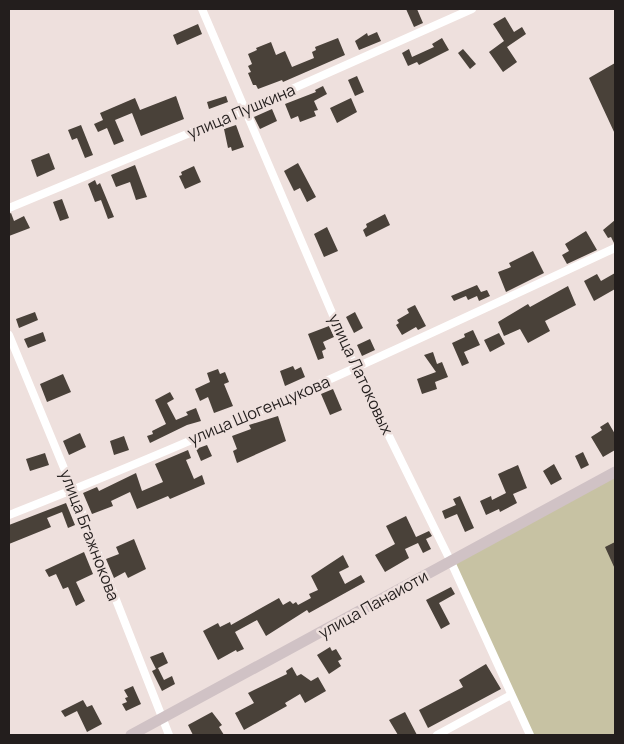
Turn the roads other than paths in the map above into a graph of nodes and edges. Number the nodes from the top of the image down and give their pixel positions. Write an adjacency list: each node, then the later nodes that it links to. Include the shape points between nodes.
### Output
1 (202, 9): 3 (street, улица Латоковых)
2 (472, 9): 3 (street, улица Пушкина)
3 (245, 110): 4 (street, улица Пушкина); 7 (street, улица Латоковых)
4 (9, 208)
5 (615, 248): 7 (street, улица Шогенцукова)
6 (9, 335): 9 (street, улица Бгажнокова)
7 (356, 369): 9 (street, улица Шогенцукова); 11 (street, улица Латоковых)
8 (615, 472): 11 (street, улица Панаиоти)
9 (73, 490): 10 (street, улица Шогенцукова); 13 (street, улица Бгажнокова)
10 (9, 515)
11 (451, 562): 12 (street, улица Латоковых); 13 (street, улица Панаиоти)
12 (511, 695): 16 (street); 17 (street, улица Латоковых)
13 (161, 719): 14 (street, улица Панаиоти); 15 (street, улица Бгажнокова)
14 (132, 735)
15 (169, 735)
16 (437, 735)
17 (530, 735)

